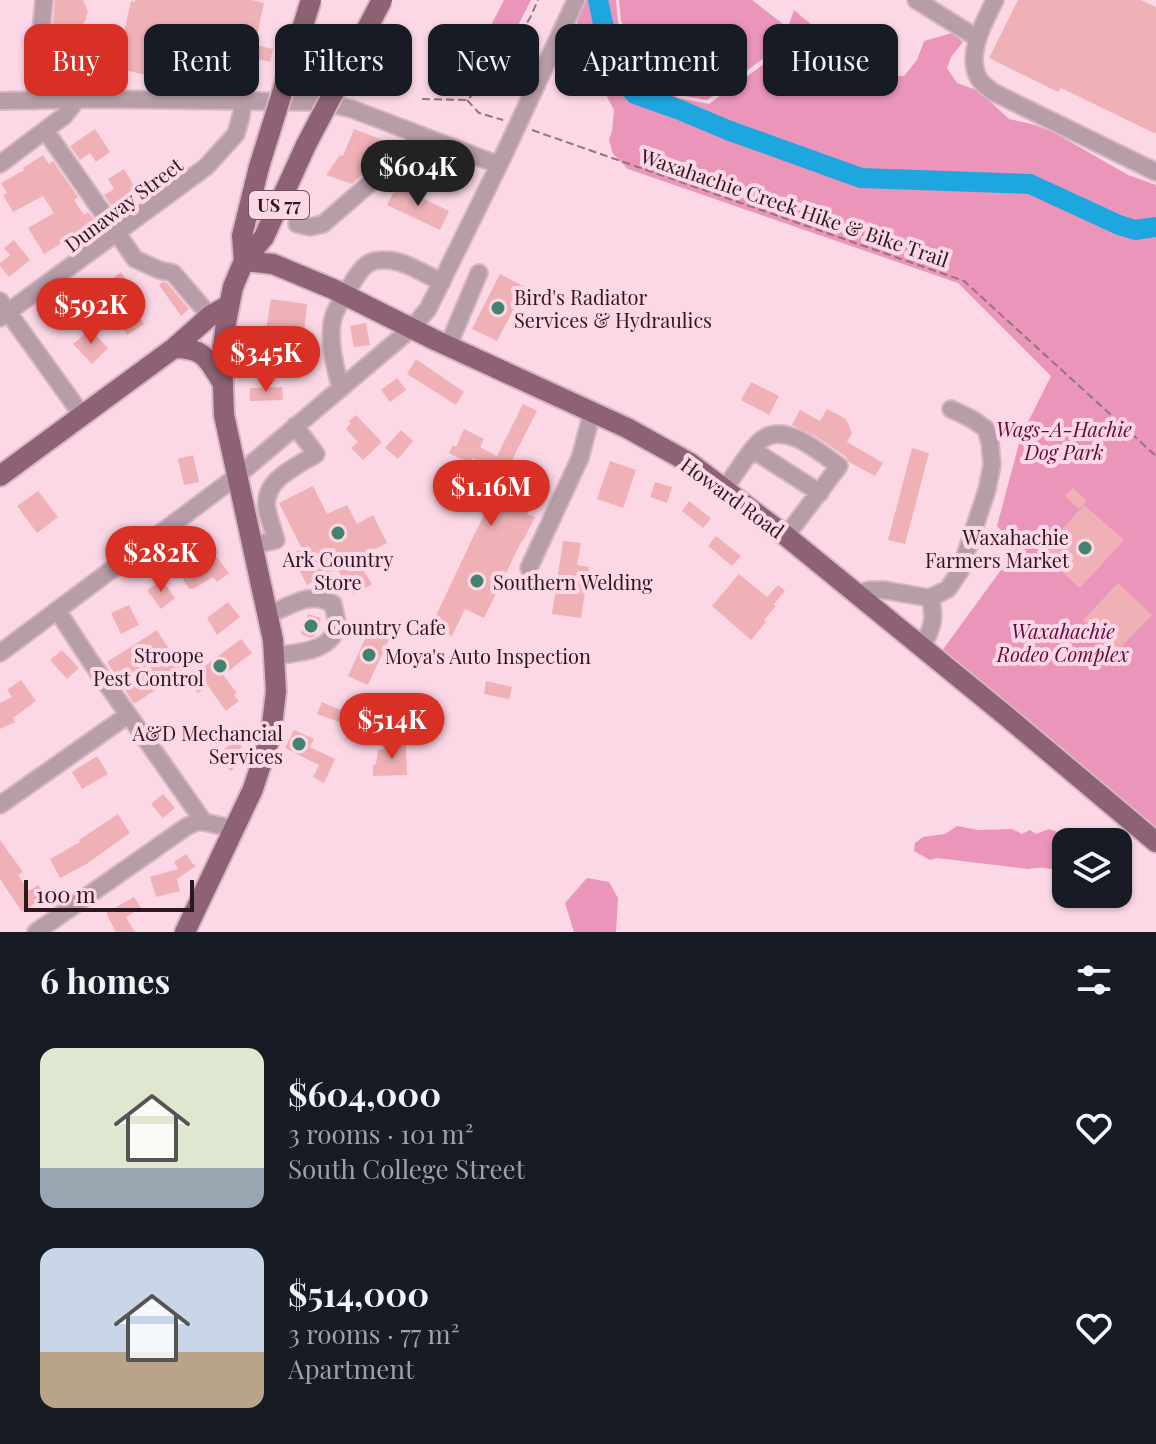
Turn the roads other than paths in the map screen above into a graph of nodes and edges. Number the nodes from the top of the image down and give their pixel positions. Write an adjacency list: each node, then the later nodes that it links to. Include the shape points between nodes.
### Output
1 (44, 0): 10 (street)
2 (311, 0): 19 (main road, US 77, bridge, via 259,167 242,236)
3 (382, 0): 19 (main road, US 77, bridge, via 264,237)
4 (576, 0): 15 (street)
5 (916, 0): 7 (street)
6 (995, 0): 7 (street)
7 (977, 38): 16 (street, via 977,76 993,92)
8 (77, 100): 10 (street); 11 (street); 12 (street)
9 (0, 101): 10 (street)
10 (34, 101)
11 (243, 101): 13 (street, via 319,102); 18 (street, Dunaway Street, via 236,134 206,167)
12 (45, 130): 14 (street); 18 (street)
13 (421, 135): 15 (street); 17 (street, via 323,224)
14 (0, 164)
15 (499, 165): 21 (street)
16 (1156, 172)
17 (297, 224)
18 (116, 234): 24 (street, Dunaway Street); 25 (street, via 135,259 173,273)
19 (244, 261): 22 (main road, Howard Road, via 273,264); 23 (main road, US 77)
20 (479, 273): 27 (street)
21 (442, 282): 22 (street, via 399,262 375,260 362,267); 26 (street)
22 (345, 295): 26 (main road, Howard Road); 30 (street, via 333,317 332,345)
23 (229, 305): 25 (main road); 29 (main road, US 77)
24 (3, 311): 33 (street)
25 (210, 316): 28 (main road)
26 (412, 328): 27 (main road, Howard Road); 30 (street)
27 (448, 346): 32 (main road, Howard Road)
28 (174, 348): 29 (main road, via 203,354); 33 (main road)
29 (222, 382): 37 (main road, US 77)
30 (341, 388): 34 (street)
31 (951, 409): 44 (street, via 986,429 992,465 965,560 948,589)
32 (592, 413): 38 (main road, Howard Road, via 690,463); 42 (street, via 580,458)
33 (82, 415): 36 (main road)
34 (295, 426): 37 (street); 41 (street, via 316,454 270,486 266,507 276,540)
35 (753, 450): 38 (street); 39 (street); 39 (street, via 778,433 805,443 839,466)
36 (0, 476)
37 (237, 476): 41 (main road, US 77); 45 (street)
38 (724, 489): 40 (main road, Howard Road)
39 (820, 493): 40 (street)
40 (786, 536): 43 (main road, Howard Road)
41 (254, 545): 46 (main road, US 77)
42 (529, 568)
43 (856, 594): 44 (street, via 884,590); 47 (main road, Howard Road)
44 (930, 598): 47 (street, via 933,622)
45 (57, 610): 48 (street); 50 (street)
46 (269, 614): 49 (main road, US 77); 49 (street, via 305,598 323,598 333,604 337,624 321,647)
47 (922, 648): 54 (main road, Howard Road)
48 (0, 653)
49 (275, 656): 53 (main road, US 77, via 271,734)
50 (128, 715): 51 (street); 52 (street)
51 (0, 805)
52 (204, 822): 53 (street); 55 (street, via 186,827)
53 (235, 829): 56 (main road, US 77)
54 (1156, 842)
55 (36, 932)
56 (185, 932)

